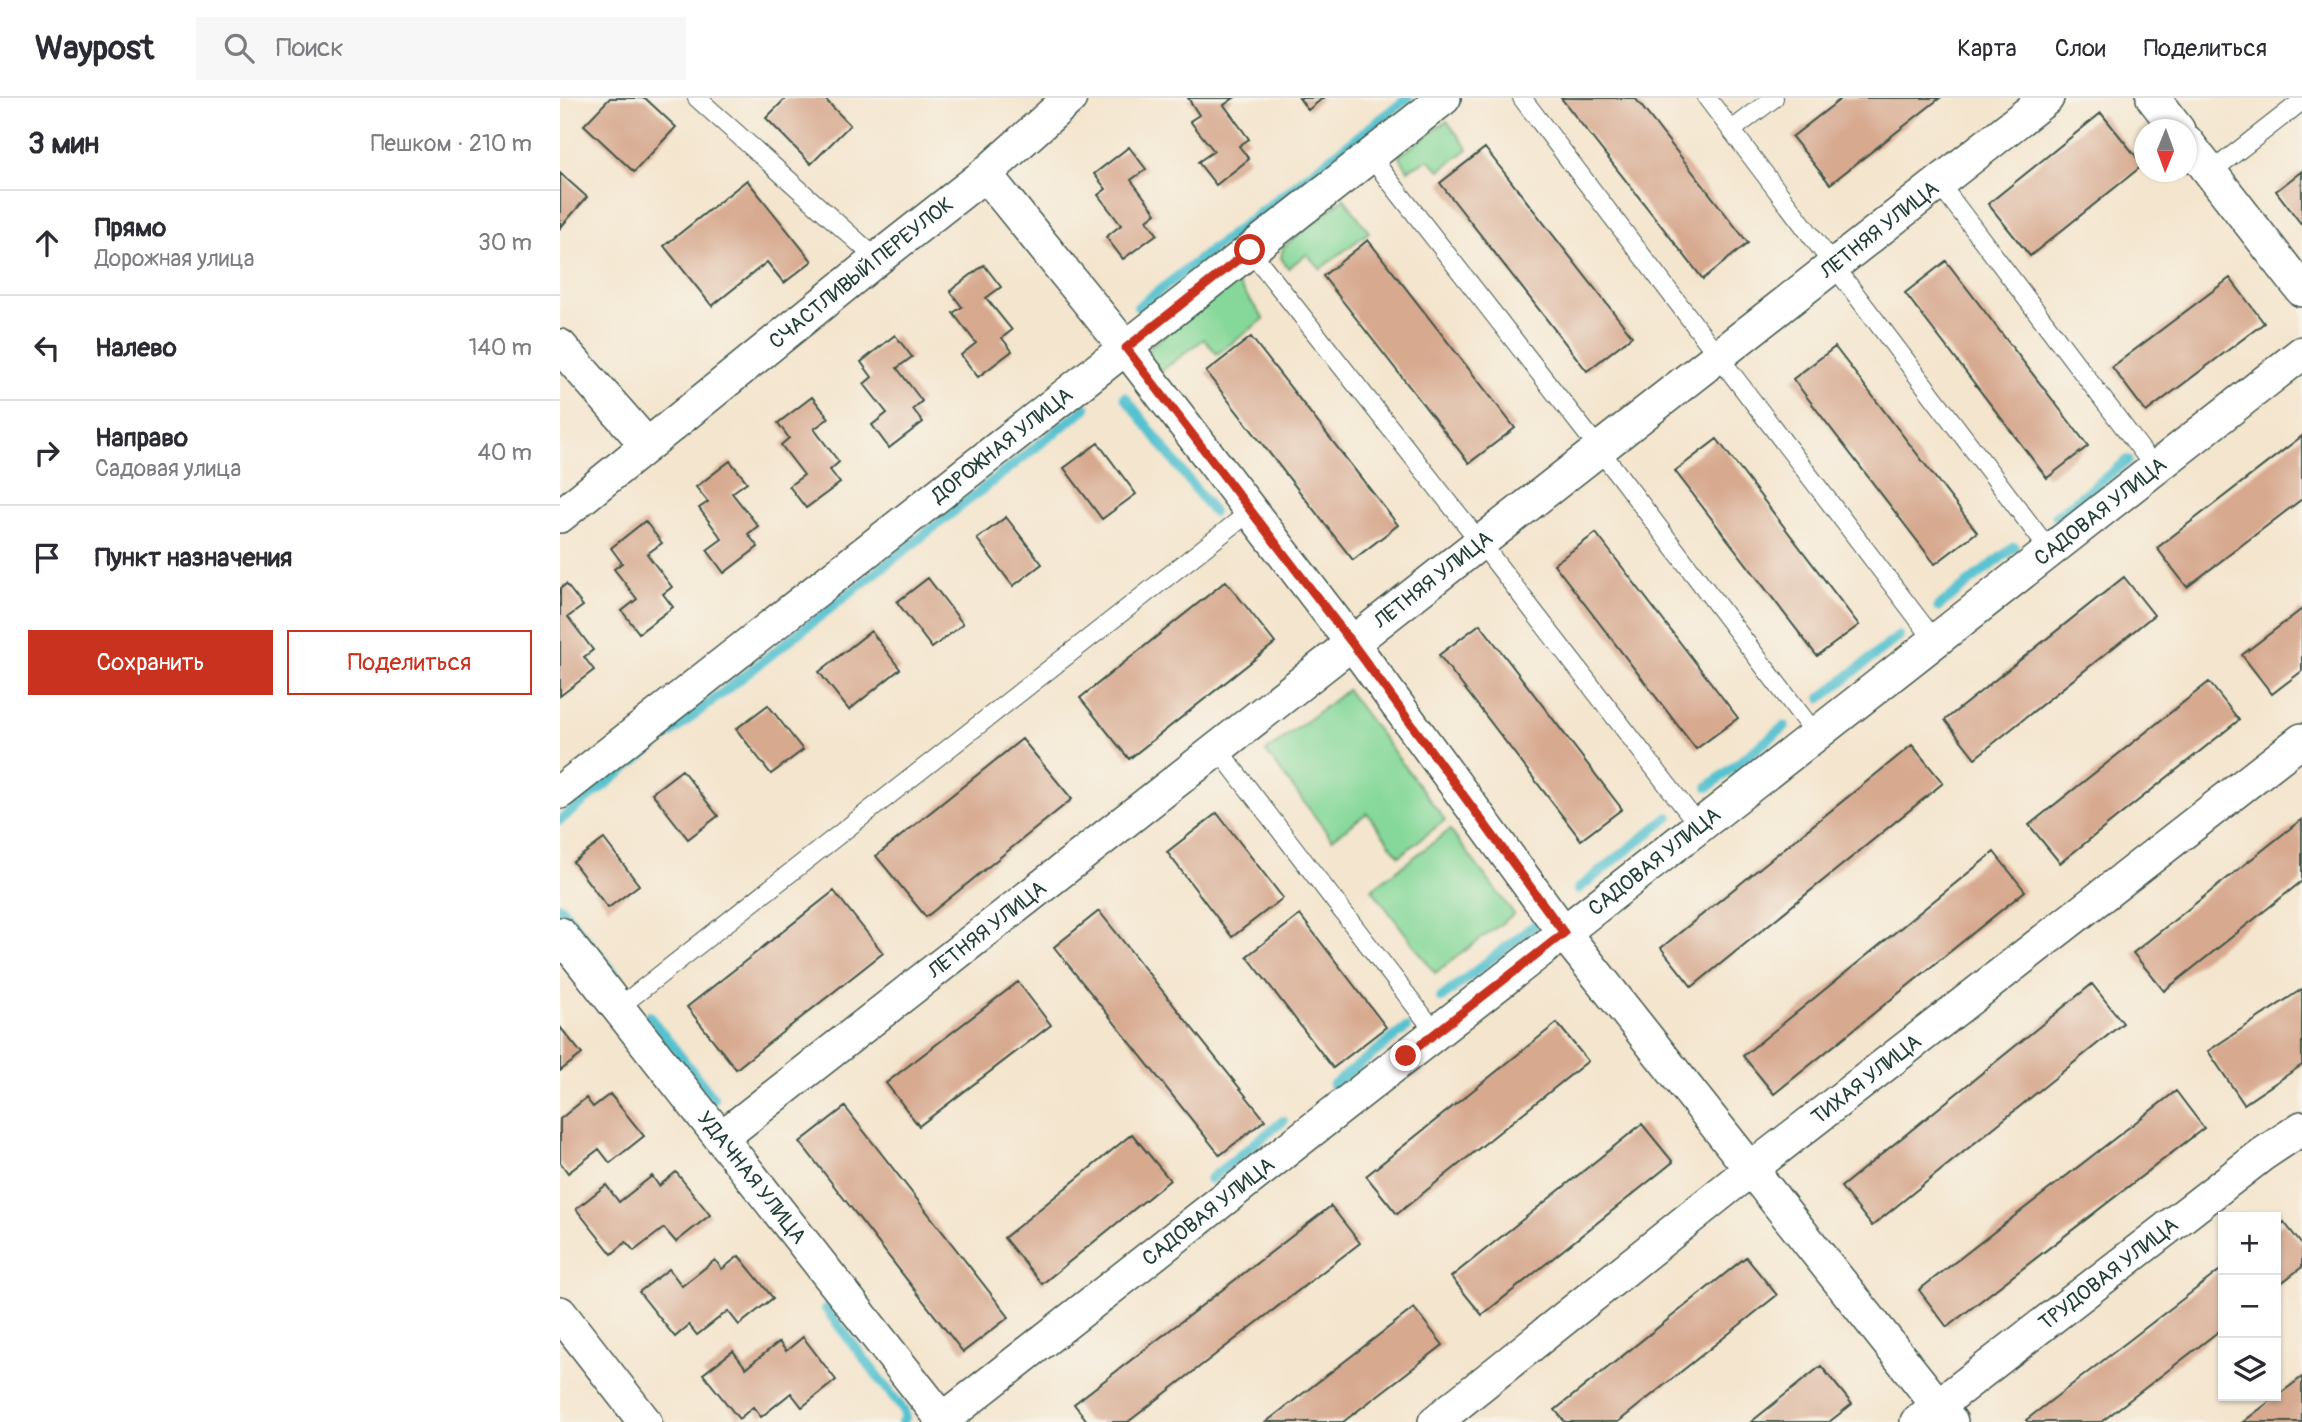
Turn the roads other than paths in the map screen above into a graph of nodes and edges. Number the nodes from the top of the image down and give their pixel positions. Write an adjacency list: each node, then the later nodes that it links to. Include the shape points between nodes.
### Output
1 (696, 98): 18 (lane)
2 (1070, 98): 15 (street, СЧАСТЛИВЫЙ ПЕРЕУЛОК)
3 (1444, 98): 13 (street, ДОРОЖНАЯ УЛИЦА)
4 (1522, 98): 24 (lane)
5 (1707, 98): 11 (lane)
6 (1774, 98): 11 (lane)
7 (2047, 98): 16 (street, ЛЕТНЯЯ УЛИЦА)
8 (2153, 98): 10 (street)
9 (2302, 101): 14 (lane)
10 (2169, 119)
11 (1732, 130): 19 (lane)
12 (2197, 155): 14 (street)
13 (1370, 156): 17 (street, ДОРОЖНАЯ УЛИЦА); 26 (lane)
14 (2211, 172): 20 (street)
15 (985, 174): 18 (street, СЧАСТЛИВЫЙ ПЕРЕУЛОК); 22 (street)
16 (1939, 183): 19 (street, ЛЕТНЯЯ УЛИЦА); 27 (lane)
17 (1250, 250): 22 (street, ДОРОЖНАЯ УЛИЦА); 30 (lane)
18 (877, 258): 25 (street, СЧАСТЛИВЫЙ ПЕРЕУЛОК)
19 (1833, 265): 24 (street, ЛЕТНЯЯ УЛИЦА); 31 (lane)
20 (2302, 290)
21 (560, 346): 25 (street)
22 (1126, 348): 28 (street); 37 (street, ДОРОЖНАЯ УЛИЦА)
23 (2302, 354): 27 (street, САДОВАЯ УЛИЦА)
24 (1717, 356): 26 (street, ЛЕТНЯЯ УЛИЦА); 32 (lane)
25 (647, 445): 29 (street, СЧАСТЛИВЫЙ ПЕРЕУЛОК)
26 (1599, 449): 30 (street, ЛЕТНЯЯ УЛИЦА); 34 (lane)
27 (2155, 468): 31 (street, САДОВАЯ УЛИЦА)
28 (1251, 511): 33 (street); 41 (lane)
29 (560, 516)
30 (1480, 542): 33 (street, ЛЕТНЯЯ УЛИЦА); 38 (lane)
31 (2050, 551): 32 (street, САДОВАЯ УЛИЦА)
32 (1935, 641): 34 (street, САДОВАЯ УЛИЦА)
33 (1352, 643): 36 (street, ЛЕТНЯЯ УЛИЦА); 39 (street)
34 (1816, 735): 38 (street, САДОВАЯ УЛИЦА)
35 (2302, 740): 45 (street, ТИХАЯ УЛИЦА)
36 (1217, 748): 42 (lane); 44 (street, ЛЕТНЯЯ УЛИЦА)
37 (560, 792)
38 (1699, 826): 39 (street, САДОВАЯ УЛИЦА)
39 (1564, 933): 42 (street, САДОВАЯ УЛИЦА); 45 (street)
40 (560, 934): 41 (street, УДАЧНАЯ УЛИЦА)
41 (618, 1008): 44 (street, УДАЧНАЯ УЛИЦА)
42 (1436, 1033): 48 (street, САДОВАЯ УЛИЦА)
43 (2302, 1128): 47 (street, ТРУДОВАЯ УЛИЦА, via 2263,1154)
44 (721, 1138): 48 (street, УДАЧНАЯ УЛИЦА)
45 (1751, 1169): 47 (street); 50 (street, ТИХАЯ УЛИЦА)
46 (560, 1313): 49 (street)
47 (1935, 1416)
48 (942, 1421)
49 (645, 1422)
50 (1435, 1422)

